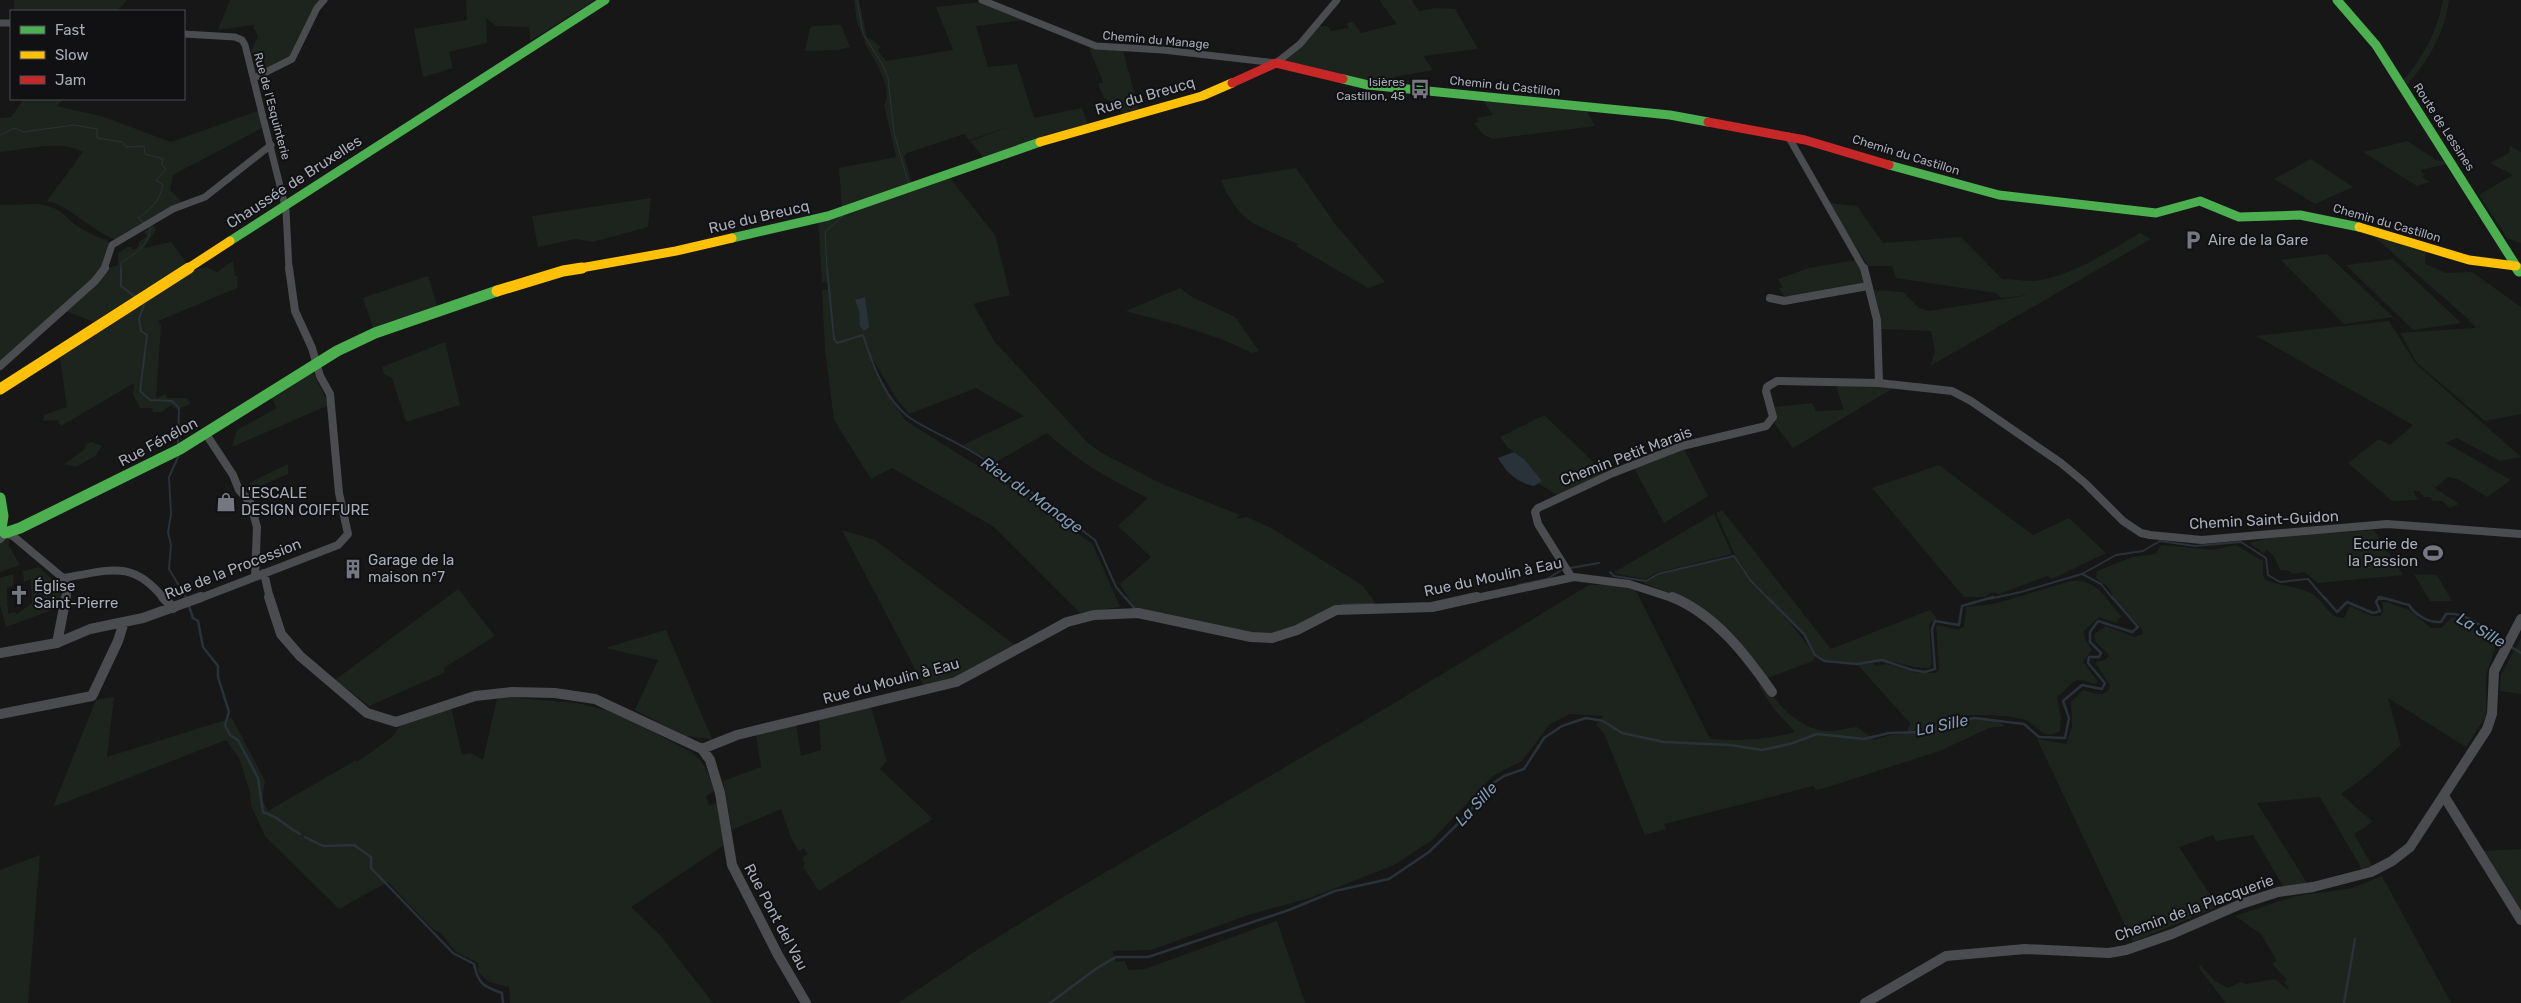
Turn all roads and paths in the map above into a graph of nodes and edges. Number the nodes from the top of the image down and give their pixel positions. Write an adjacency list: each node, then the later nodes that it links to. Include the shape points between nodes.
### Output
1 (324, 0): 8 (street, via 292,60)
2 (605, 0): 11 (street, Chaussée de Bruxelles)
3 (982, 0): 7 (street, Chemin du Manage, via 1096,46)
4 (1337, 0): 7 (street, Rue du Breucq, via 1300,44)
5 (2337, 0): 12 (street, Route de Lessines, via 2376,46)
6 (185, 34): 8 (street, Rue de l'Esquinterie, via 242,40)
7 (1276, 63): 9 (street, Chemin du Castillon, via 1368,85 1654,113); 15 (street, Rue du Breucq, via 1202,96 1048,139 828,216 676,251 595,264 512,286 375,333)
8 (254, 78): 10 (street, Rue de l'Esquinterie)
9 (1788, 136): 12 (street, Chemin du Castillon, via 1999,195 2156,213 2200,201 2235,216 2284,214 2327,220 2469,260); 13 (street, via 1864,267)
10 (271, 145): 11 (street, Rue de l'Esquinterie); 16 (street, via 205,197 173,209 112,245 107,265 95,281)
11 (285, 206): 15 (street, via 289,277 295,311); 18 (street, Chaussée de Bruxelles)
12 (2519, 269)
13 (1868, 286): 14 (street, via 1784,301); 17 (street, via 1877,320)
14 (1770, 298)
15 (318, 363): 19 (street, Rue Fénélon); 23 (street, Rue de la Procession, via 320,376 330,394 339,493 348,534 333,547)
16 (0, 366)
17 (1879, 383): 21 (street, Chemin Saint-Guidon, via 1941,388 1962,395 2062,463 2132,528 2150,535 2202,540 2388,524); 24 (street, Chemin Petit Marais, via 1771,383 1766,391 1773,417 1766,426 1682,446 1538,508 1535,512 1538,524)
18 (0, 389)
19 (206, 434): 22 (street, Rue Fénélon); 23 (street, via 250,502 257,527)
20 (0, 498): 22 (street)
21 (2520, 535)
22 (3, 536): 25 (street, via 21,543)
23 (260, 575): 26 (street, Rue de la Procession); 33 (street, via 281,634 300,656 367,713 396,722 475,696 512,692 556,693 595,699)
24 (1570, 575): 31 (street, Rue du Moulin à Eau, via 1645,586 1702,612 1734,640); 33 (street, Rue du Moulin à Eau, via 1432,607 1336,610 1297,630 1272,638 1251,637 1138,613 1094,615 1062,625 956,682 737,735)
25 (63, 578): 26 (street, via 130,573 147,579); 29 (street, via 68,586)
26 (173, 608): 28 (street, Rue de la Procession)
27 (2521, 619): 34 (street, Chemin de la Placquerie, via 2492,679 2494,710 2491,721)
28 (124, 622): 29 (street, Rue de la Procession, via 90,629); 32 (street, via 92,696)
29 (57, 643): 30 (street, Rue de la Procession)
30 (0, 653)
31 (1772, 692)
32 (0, 714)
33 (702, 749): 36 (street, Rue Pont del Vau, via 710,760 720,793 732,865)
34 (2444, 796): 35 (street); 37 (street, Chemin de la Placquerie, via 2410,847 2371,872 2278,892 2126,950 2109,953 2025,949 1946,956)
35 (2521, 920)
36 (806, 1003)
37 (1865, 1003)

